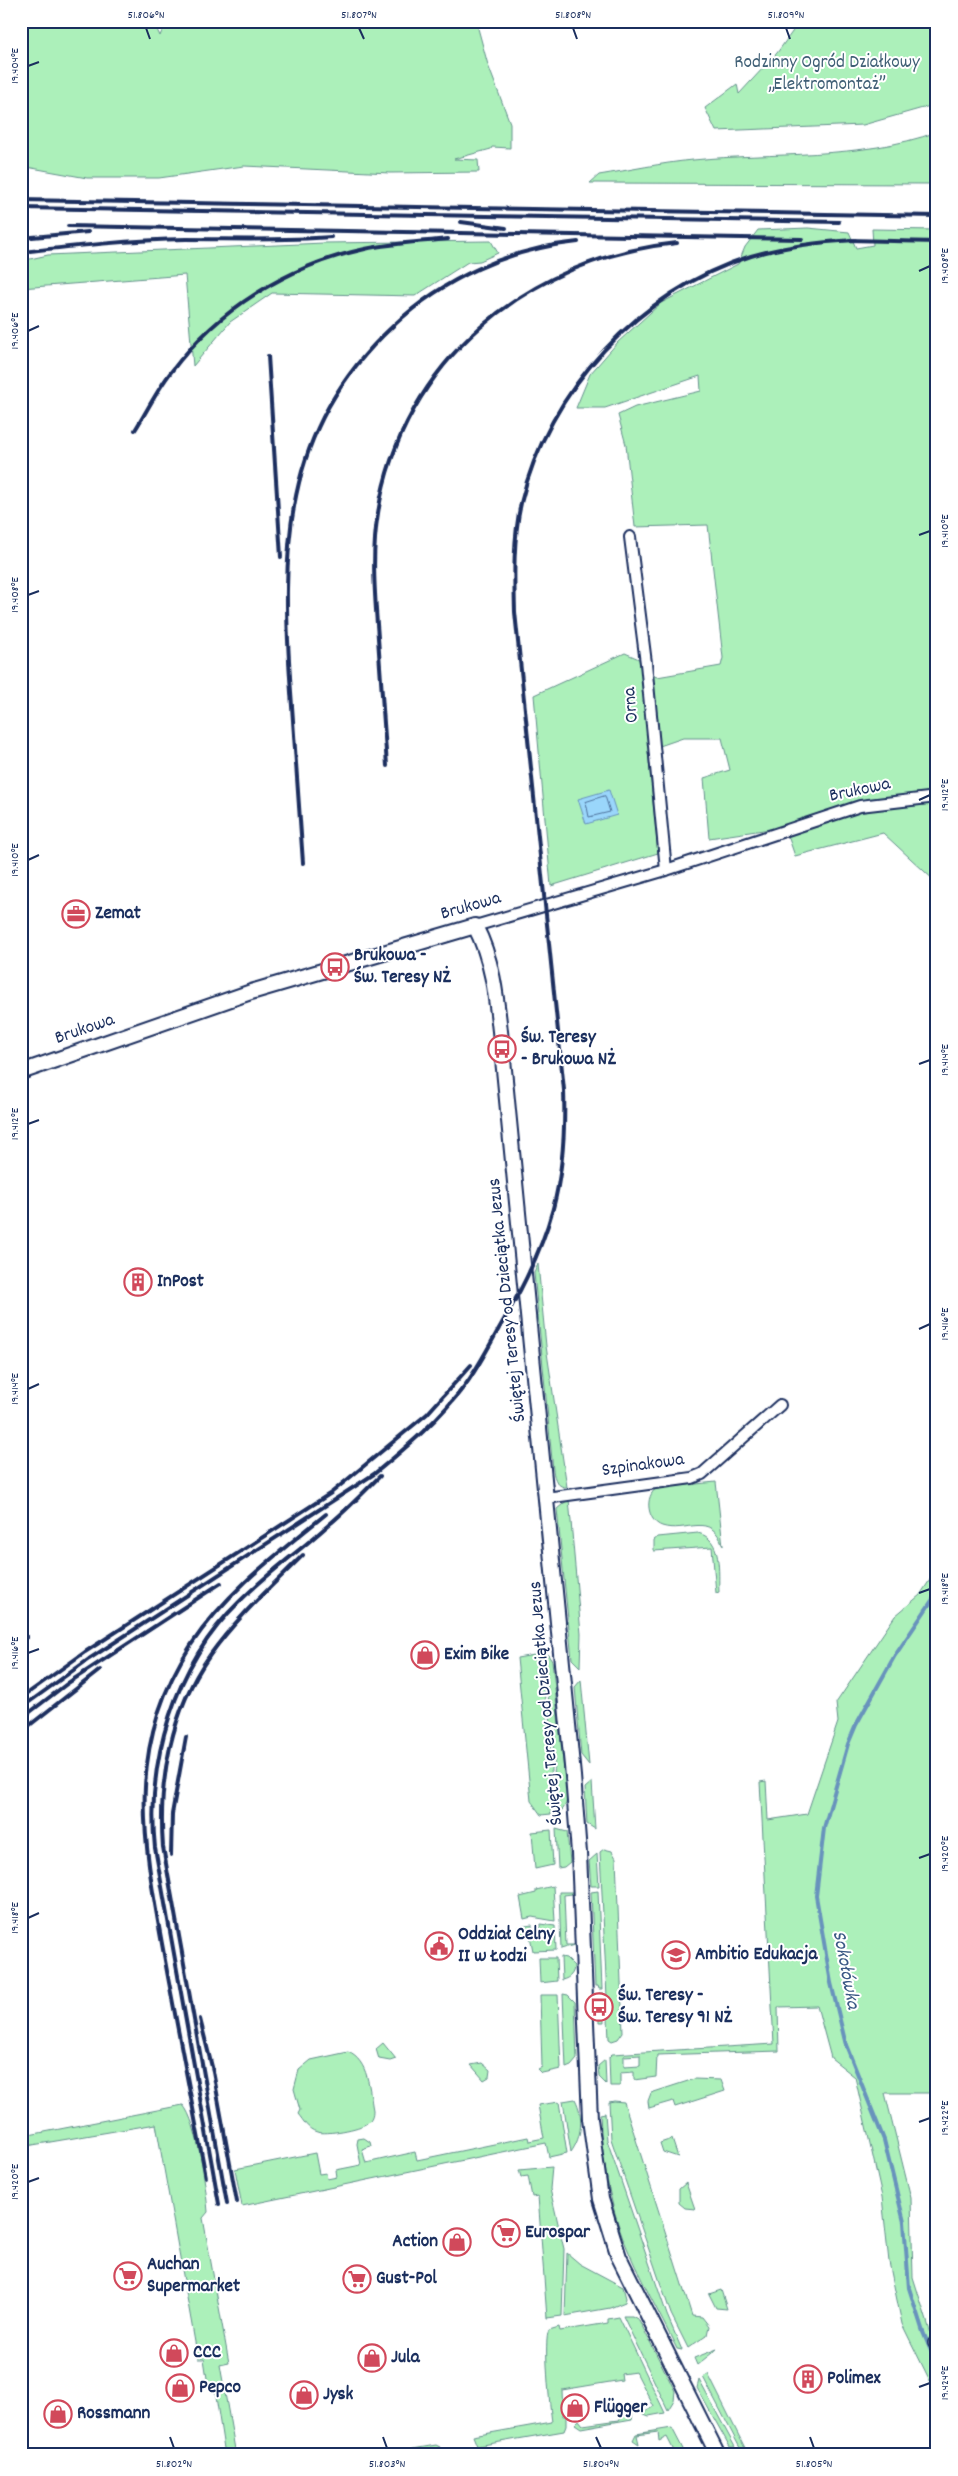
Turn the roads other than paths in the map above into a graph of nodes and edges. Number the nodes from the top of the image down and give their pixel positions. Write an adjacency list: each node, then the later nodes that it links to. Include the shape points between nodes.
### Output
1 (630, 537): 3 (street, Orna)
2 (937, 797): 3 (street, Brukowa, via 860,806)
3 (666, 870): 4 (street, Brukowa)
4 (475, 926): 5 (street, Brukowa, via 251,992); 7 (street, Świętej Teresy od Dzieciątka Jezus, via 489,956 495,996)
5 (21, 1072)
6 (780, 1406): 7 (street, Szpinakowa, via 702,1474 692,1478)
7 (546, 1498): 8 (street, Świętej Teresy od Dzieciątka Jezus, via 579,1853 589,2095 597,2178 605,2218 620,2257)
8 (718, 2455)

